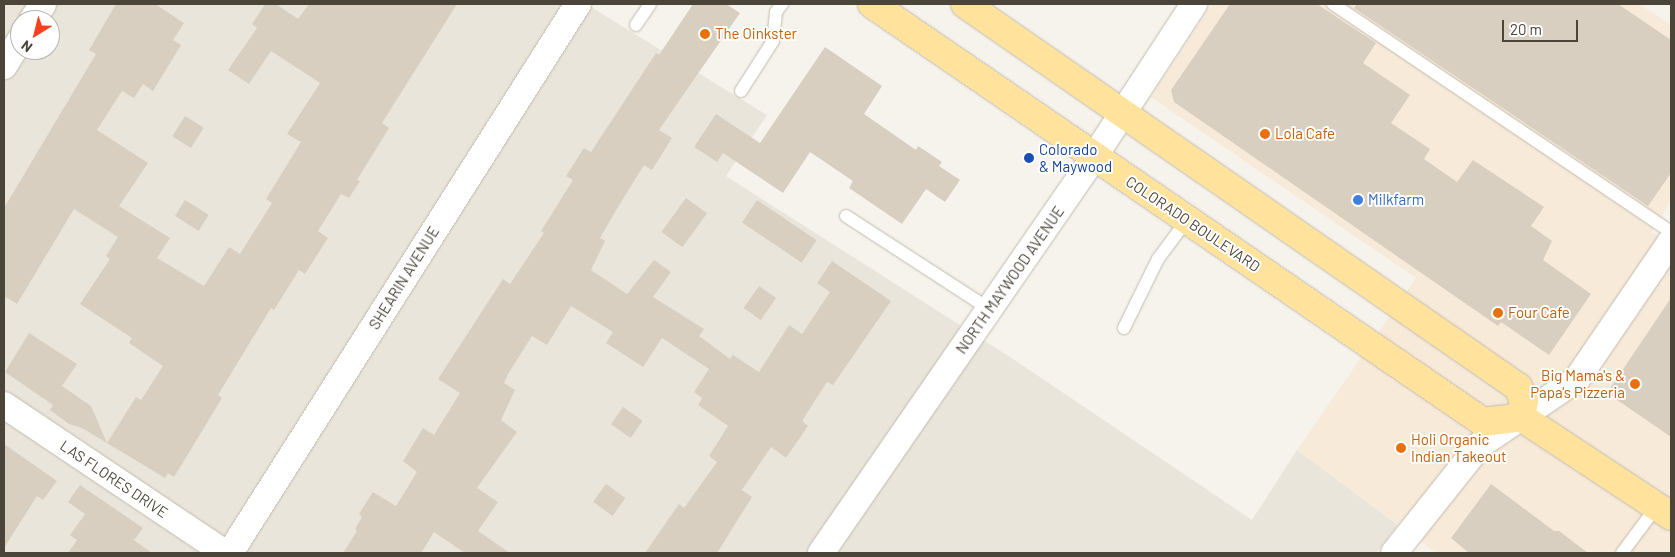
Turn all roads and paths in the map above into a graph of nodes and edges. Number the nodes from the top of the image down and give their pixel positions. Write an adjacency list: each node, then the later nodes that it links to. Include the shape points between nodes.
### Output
1 (578, 4): 22 (street, SHEARIN AVENUE)
2 (650, 4): 8 (lane)
3 (782, 4): 9 (lane, via 776,12 773,41)
4 (872, 4): 11 (main road, COLORADO BOULEVARD)
5 (965, 4): 10 (main road)
6 (1194, 4): 10 (street, NORTH MAYWOOD AVENUE)
7 (1333, 4): 14 (lane)
8 (636, 24)
9 (741, 91)
10 (1124, 113): 11 (street, NORTH MAYWOOD AVENUE); 19 (main road, via 1518,387 1524,401)
11 (1094, 157): 13 (main road, COLORADO BOULEVARD); 16 (street, NORTH MAYWOOD AVENUE)
12 (846, 216): 16 (lane)
13 (1187, 220): 17 (lane, via 1158,259); 19 (main road, COLORADO BOULEVARD, via 1483,422)
14 (1671, 232)
15 (1671, 241): 19 (street, via 1577,379)
16 (989, 309): 23 (street, NORTH MAYWOOD AVENUE)
17 (1124, 328)
18 (4, 406): 21 (street, LAS FLORES DRIVE)
19 (1521, 417): 20 (main road); 24 (street, via 1480,445)
20 (1664, 511): 25 (lane)
21 (225, 553)
22 (230, 553)
23 (821, 553)
24 (1394, 553)
25 (1622, 553)

